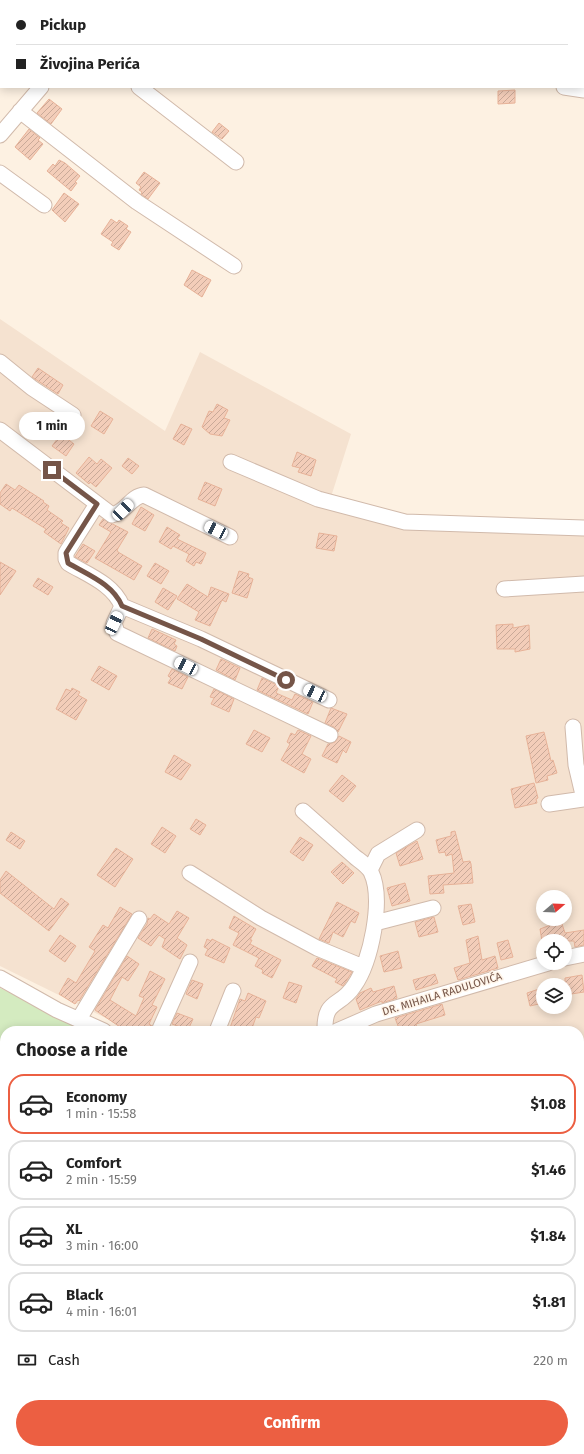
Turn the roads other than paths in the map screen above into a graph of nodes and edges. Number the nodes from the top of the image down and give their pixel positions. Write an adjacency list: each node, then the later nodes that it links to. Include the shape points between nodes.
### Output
1 (40, 88): 5 (street)
2 (140, 88): 7 (street)
3 (571, 88): 4 (street)
4 (584, 90)
5 (20, 111): 6 (street); 10 (street, via 137,202)
6 (0, 135)
7 (236, 162)
8 (0, 173): 9 (street)
9 (44, 205)
10 (234, 266)
11 (0, 362): 12 (street, via 32,388)
12 (73, 415)
13 (0, 430): 15 (street)
14 (231, 462): 16 (street, via 318,499 405,522)
15 (101, 507): 17 (street, via 112,515 118,514 135,498 144,495); 20 (street, via 66,553 66,558 68,563 110,588 119,597)
16 (584, 528)
17 (230, 536)
18 (584, 584): 19 (street)
19 (504, 589)
20 (122, 606): 21 (street, via 201,639); 23 (street, via 114,623 117,633)
21 (329, 700)
22 (573, 728): 24 (street, via 576,765)
23 (330, 735)
24 (584, 799): 25 (street)
25 (549, 804)
26 (303, 811): 28 (street)
27 (417, 830): 28 (street, via 378,854)
28 (370, 870): 32 (street, via 376,897)
29 (190, 873): 36 (street, via 261,918 318,948)
30 (433, 908): 32 (street)
31 (139, 919): 40 (street)
32 (375, 923): 36 (street)
33 (584, 954): 34 (street)
34 (572, 957)
35 (190, 962): 42 (street)
36 (362, 967): 44 (street, via 354,987 328,1009)
37 (536, 967): 45 (street, DR. MIHAILA RADULOVIĆA, via 376,1014)
38 (0, 978): 40 (street, via 57,1010)
39 (233, 991): 43 (street)
40 (79, 1019): 41 (street)
41 (94, 1026)
42 (161, 1026)
43 (220, 1026)
44 (325, 1026)
45 (348, 1026)

